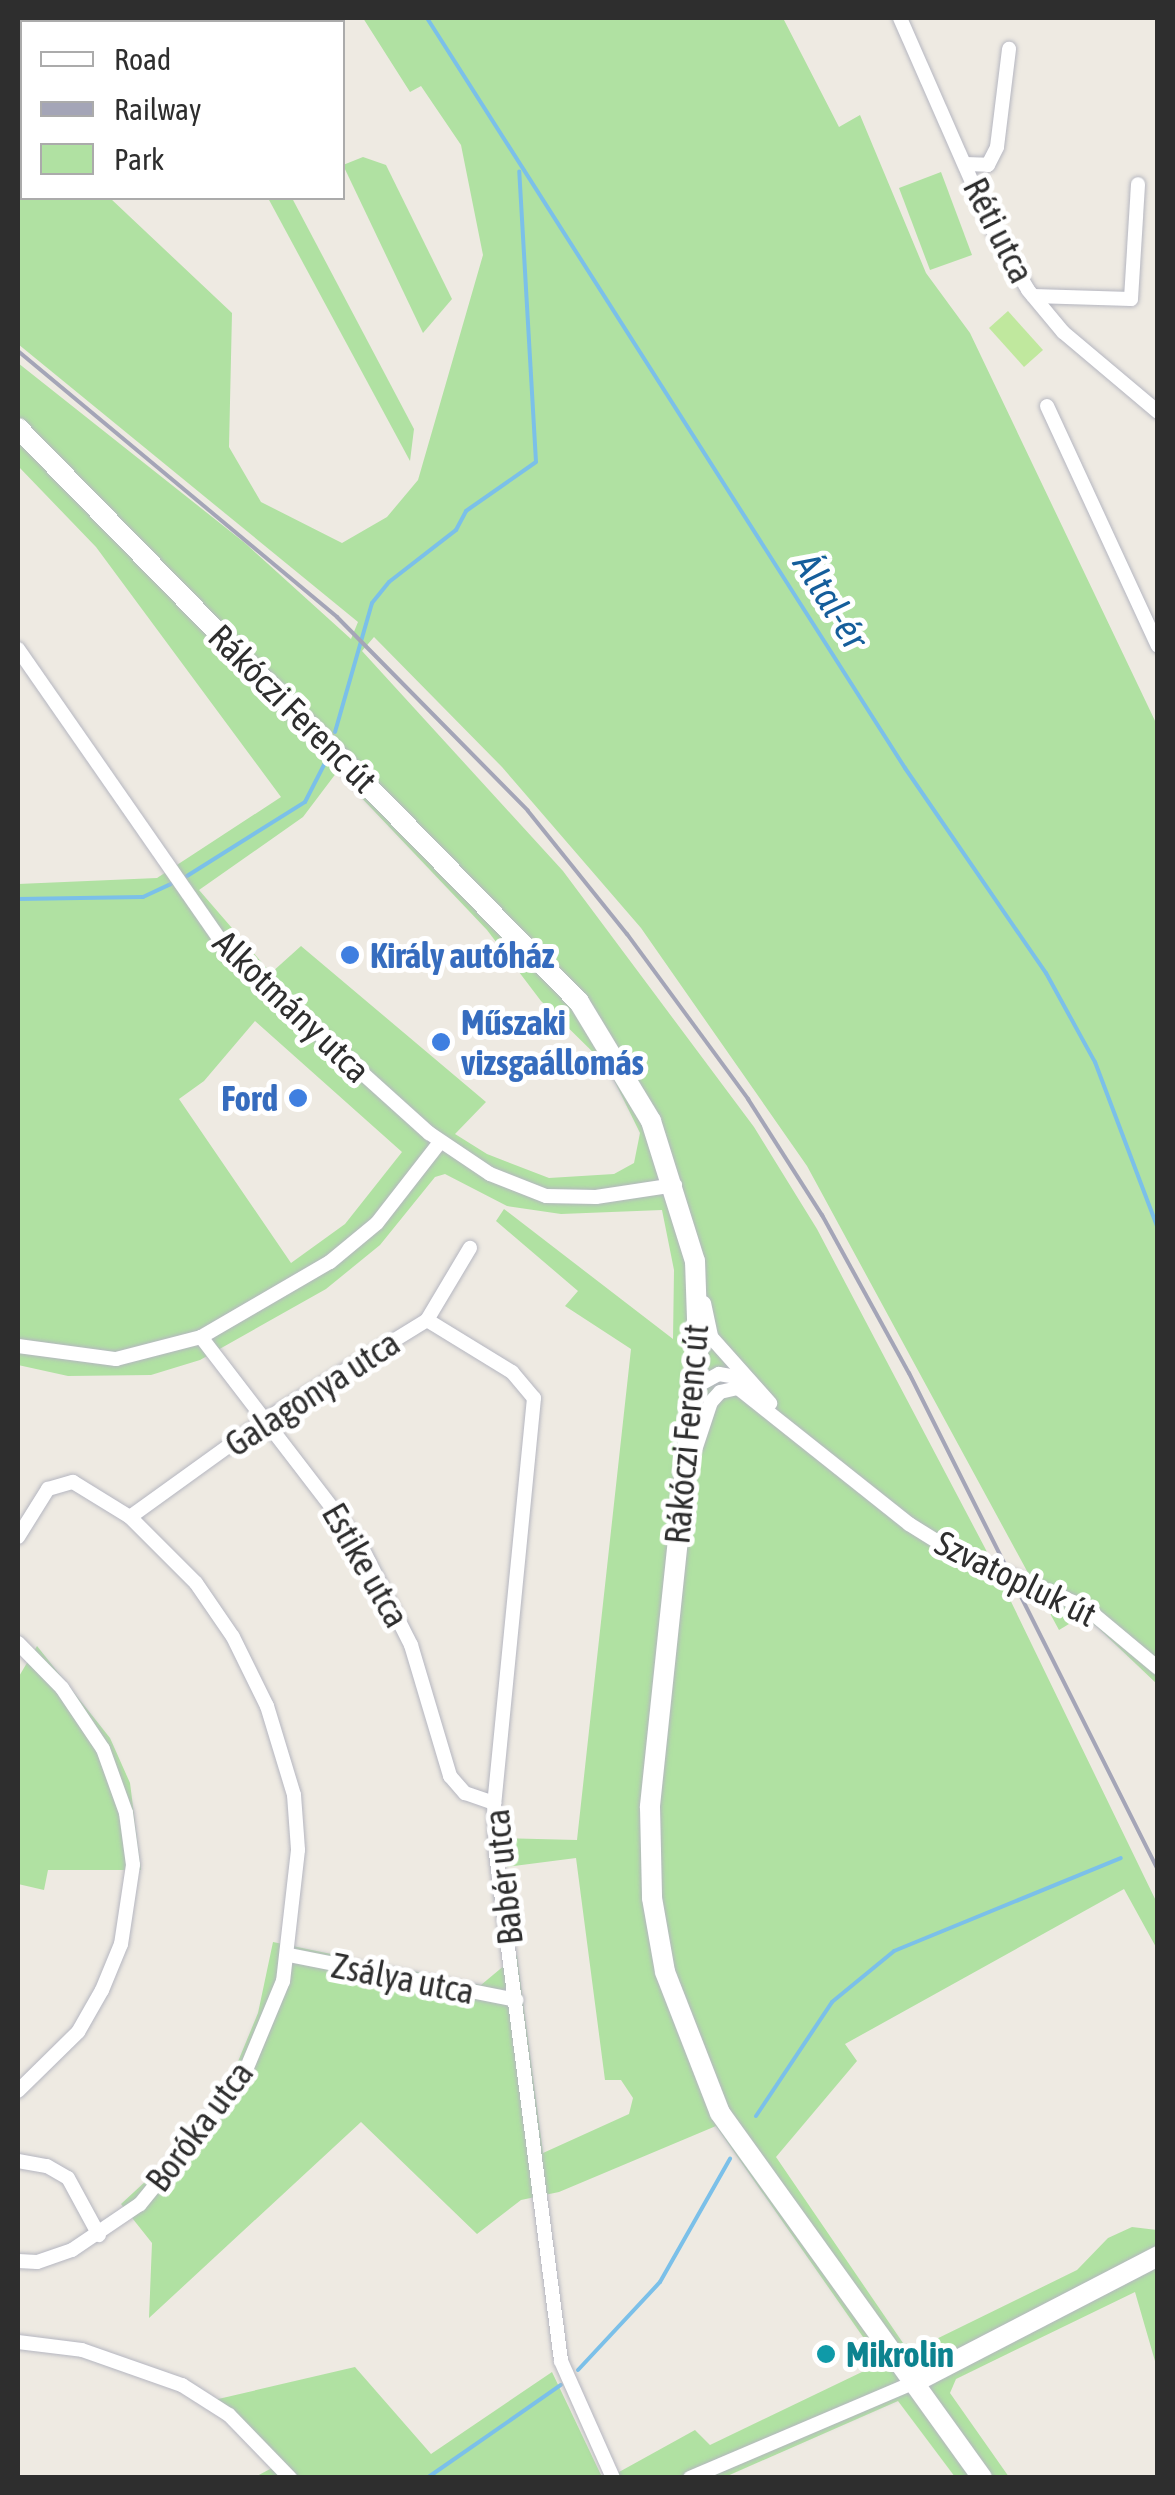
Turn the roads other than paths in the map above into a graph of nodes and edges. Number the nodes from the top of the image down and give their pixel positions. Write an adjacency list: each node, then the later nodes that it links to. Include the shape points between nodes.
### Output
1 (900, 18): 3 (street, Réti utca)
2 (1009, 49): 3 (street, Réti utca, via 997,147 988,165 976,170)
3 (965, 164): 5 (street, Réti utca, via 993,230)
4 (1138, 184): 5 (street, Réti utca, via 1131,298)
5 (1033, 296): 7 (street, Réti utca, via 1063,332)
6 (1047, 406): 9 (street)
7 (1158, 412)
8 (18, 428): 12 (main road, Rákóczi Ferenc út, via 579,1002 640,1099)
9 (1158, 646)
10 (18, 650): 11 (street, Alkotmány utca, via 230,954)
11 (440, 1142): 12 (street, Alkotmány utca, via 499,1179 546,1196 596,1197); 16 (street, via 377,1223 330,1262)
12 (675, 1185): 14 (main road, Rákóczi Ferenc út)
13 (470, 1248): 15 (street, Galagonya utca)
14 (695, 1261): 18 (main road, Rákóczi Ferenc út); 19 (street, Szvatopluk út, via 711,1338)
15 (427, 1320): 22 (street, Galagonya utca); 28 (street, Babér utca, via 512,1372 534,1398)
16 (202, 1336): 17 (street, via 116,1359); 22 (street, Estike utca)
17 (18, 1346)
18 (702, 1381): 19 (street, via 736,1372); 20 (street, Szvatopluk út); 23 (main road, Rákóczi Ferenc út)
19 (755, 1385): 21 (street, Szvatopluk út)
20 (738, 1388): 21 (street, Szvatopluk út); 23 (street, via 711,1402)
21 (780, 1415): 27 (street, Szvatopluk út, via 909,1524 954,1552 1085,1608)
22 (263, 1421): 24 (street, Galagonya utca); 28 (street, Estike utca, via 332,1503 394,1602 454,1784)
23 (681, 1508): 37 (main road, Rákóczi Ferenc út, via 650,1806 652,1898 664,1972 720,2113)
24 (130, 1516): 25 (street, Boróka utca, via 64,1480 48,1489); 29 (street, Boróka utca, via 214,1608 251,1669 278,1736 298,1824)
25 (18, 1537)
26 (18, 1643): 31 (street, via 62,1688 103,1749 124,1804 133,1865 125,1930 102,1990 70,2041)
27 (1158, 1668)
28 (494, 1803): 30 (street, Babér utca)
29 (288, 1955): 30 (street, Zsálya utca); 33 (street, Boróka utca, via 275,2006 243,2078 164,2179)
30 (518, 2000): 39 (street, Babér utca, via 561,2360)
31 (18, 2090)
32 (18, 2162): 33 (street, via 68,2178)
33 (99, 2235): 35 (street, Boróka utca, via 37,2262)
34 (1158, 2256): 37 (main road)
35 (18, 2261)
36 (18, 2342): 38 (street, via 96,2353 182,2385 229,2415)
37 (915, 2382): 40 (street); 41 (main road, Rákóczi Ferenc út)
38 (290, 2478)
39 (613, 2478)
40 (690, 2478)
41 (982, 2478)

